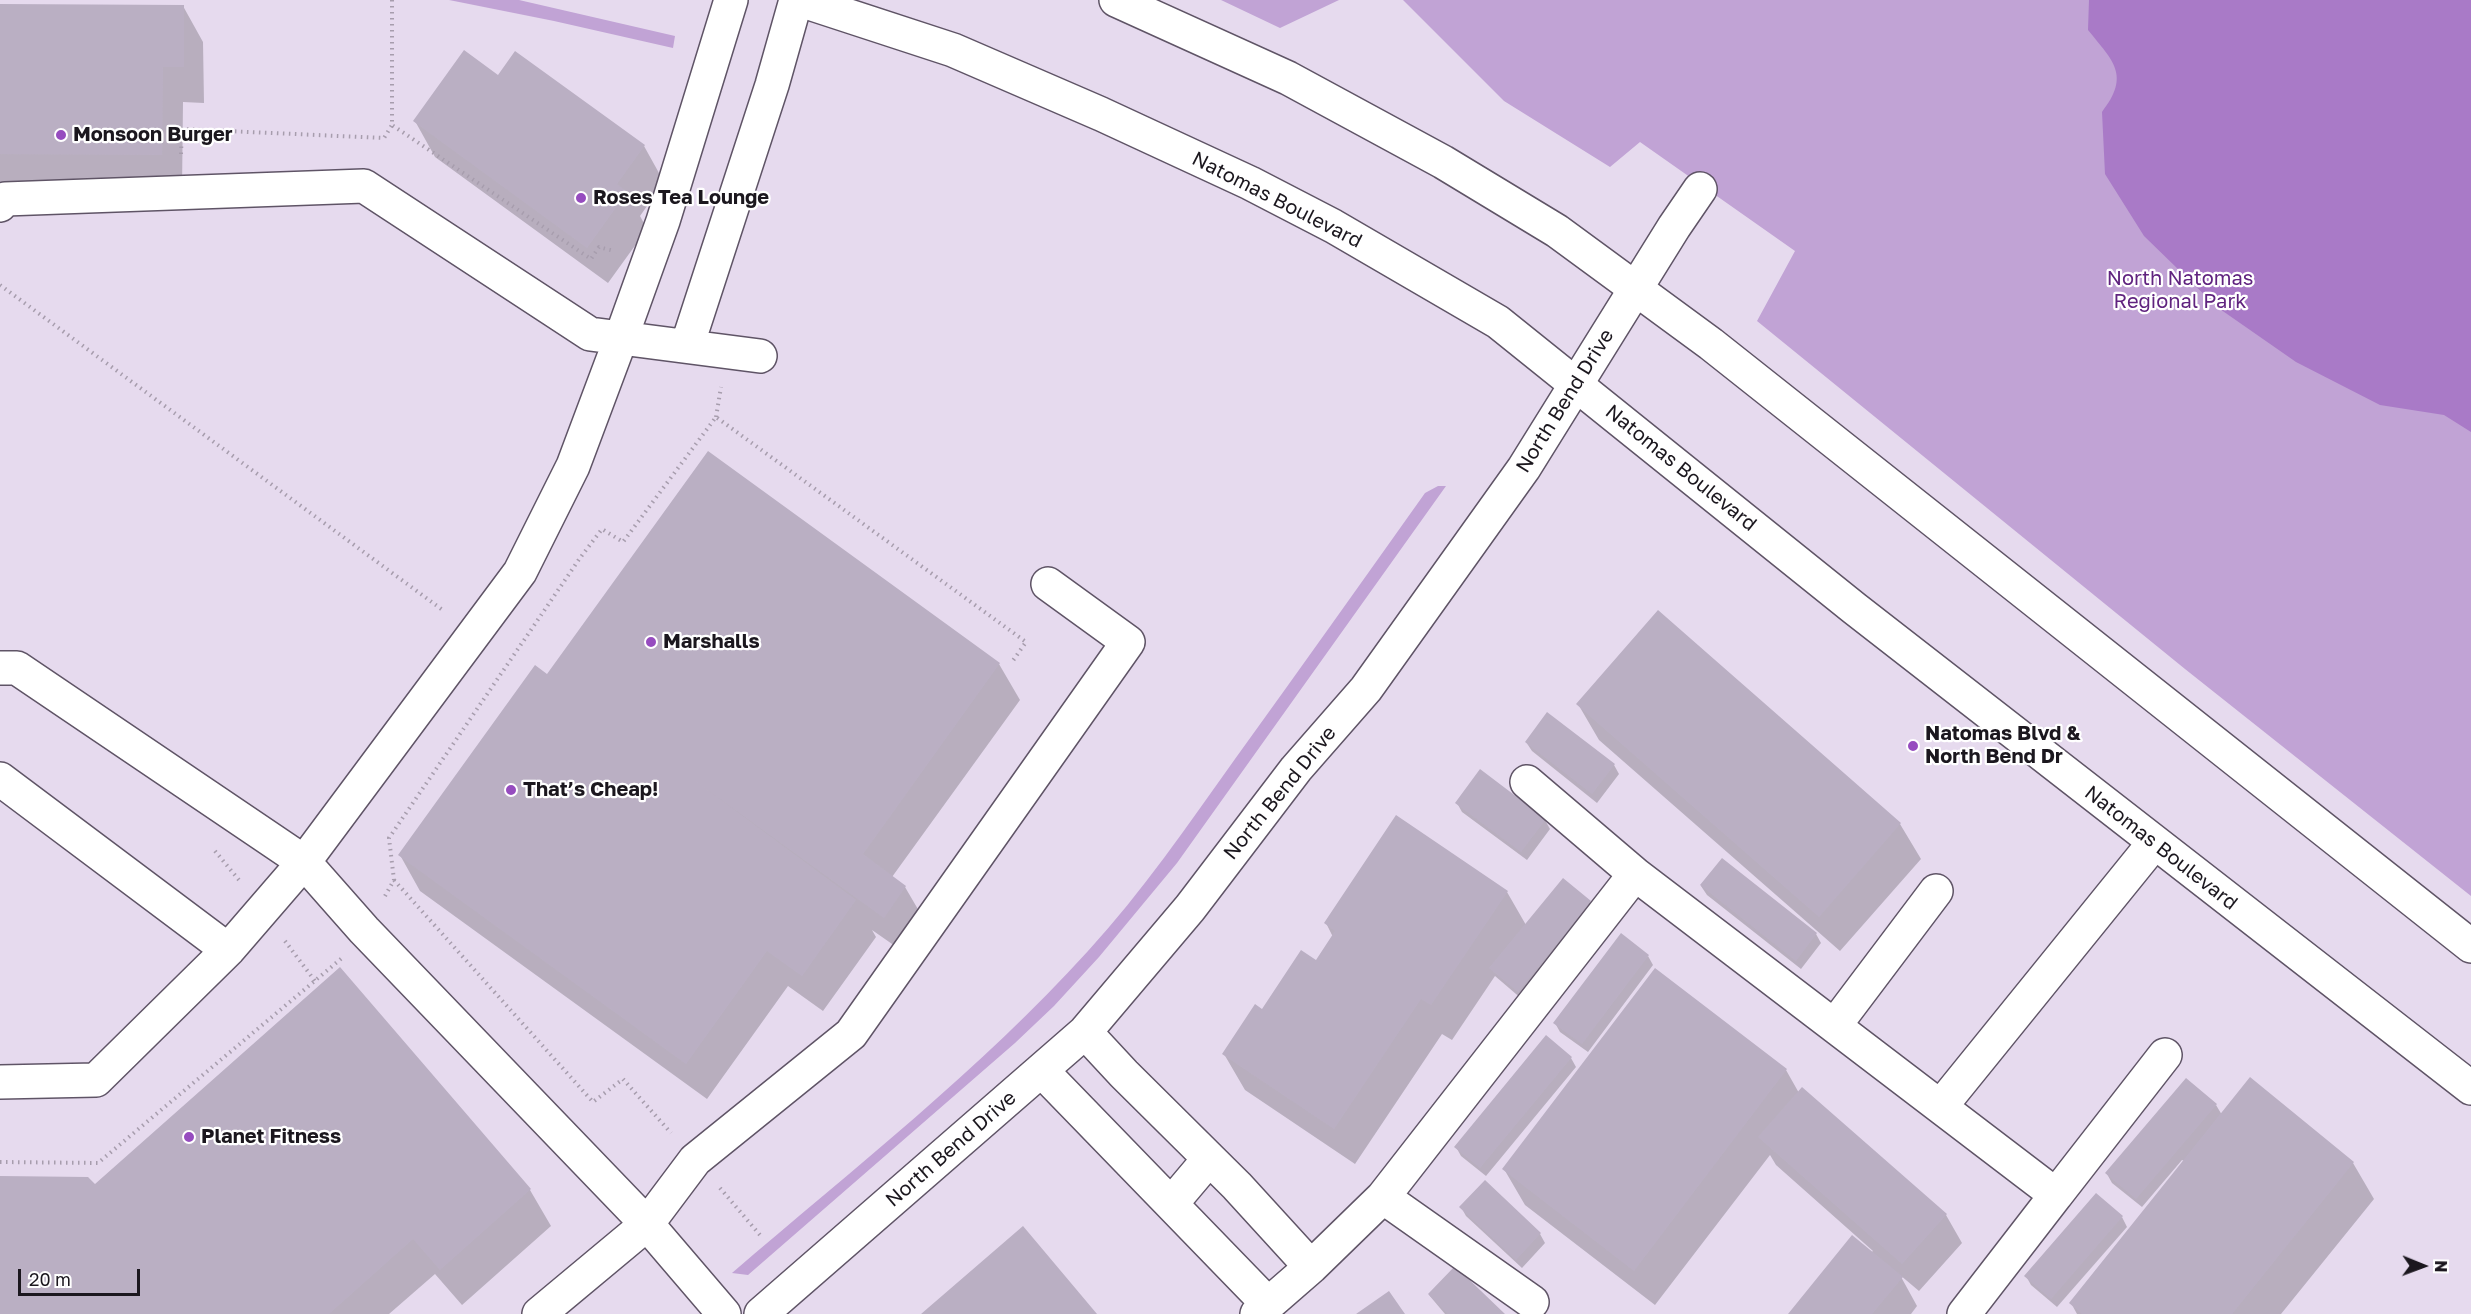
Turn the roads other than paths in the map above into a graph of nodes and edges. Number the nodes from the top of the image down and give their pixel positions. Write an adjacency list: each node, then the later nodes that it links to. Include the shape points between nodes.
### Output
1 (731, 0): 7 (main road, via 650,259)
2 (798, 0): 8 (main road); 10 (main road, Natomas Boulevard, via 952,50 1049,90 1250,183 1333,226 1498,322)
3 (1116, 0): 6 (main road, via 1287,78 1443,162 1557,231)
4 (1700, 189): 6 (main road, North Bend Drive)
5 (0, 205): 7 (main road, via 5,199 364,186 590,334)
6 (1635, 289): 10 (main road, North Bend Drive); 19 (main road, via 1711,344)
7 (621, 338): 8 (main road); 16 (main road, via 573,466 520,572)
8 (687, 346): 9 (main road)
9 (760, 356)
10 (1577, 385): 15 (main road, Natomas Boulevard); 22 (main road, North Bend Drive, via 1524,468 1366,689 1296,769 1190,908)
11 (1048, 584): 32 (main road, via 1128,642 851,1034 695,1160)
12 (0, 668): 16 (main road, via 17,668)
13 (0, 779): 20 (main road)
14 (1527, 782): 17 (main road)
15 (2154, 843): 26 (main road, Natomas Boulevard); 27 (main road)
16 (304, 862): 20 (main road); 32 (main road, via 364,930)
17 (1635, 874): 21 (main road); 30 (main road)
18 (1936, 891): 21 (main road)
19 (2471, 946)
20 (228, 950): 25 (main road, via 96,1080)
21 (1835, 1025): 27 (main road)
22 (1085, 1032): 24 (main road, North Bend Drive); 28 (main road)
23 (2165, 1055): 29 (main road)
24 (1042, 1071): 31 (main road); 38 (main road, North Bend Drive)
25 (0, 1082)
26 (2471, 1088)
27 (1941, 1106): 29 (main road)
28 (1209, 1160): 31 (main road); 33 (main road)
29 (2056, 1195): 39 (main road)
30 (1383, 1197): 33 (main road); 34 (main road)
31 (1171, 1204): 35 (main road)
32 (647, 1224): 36 (main road); 37 (main road)
33 (1311, 1267): 35 (main road)
34 (1532, 1302)
35 (1262, 1309)
36 (539, 1314)
37 (724, 1314)
38 (761, 1314)
39 (1964, 1314)

